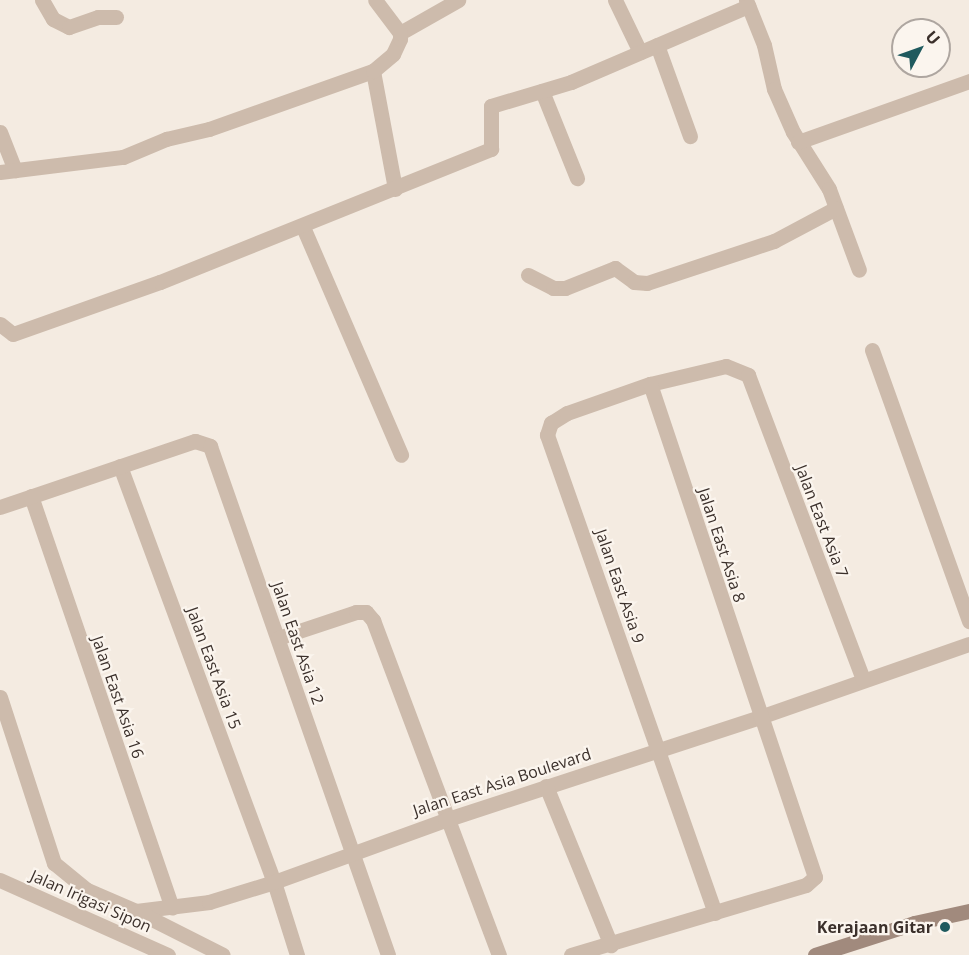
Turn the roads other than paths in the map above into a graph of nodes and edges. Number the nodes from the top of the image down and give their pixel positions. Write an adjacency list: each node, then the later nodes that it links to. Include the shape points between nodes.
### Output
1 (42, 0): 6 (street, via 53,19 69,27 98,17)
2 (375, 0): 7 (street)
3 (458, 0): 7 (street)
4 (615, 0): 9 (street)
5 (747, 3): 8 (street); 15 (street, via 764,45 774,89)
6 (116, 17)
7 (400, 33): 10 (street, via 400,45)
8 (657, 45): 9 (street); 14 (street)
9 (640, 52): 12 (street)
10 (373, 71): 16 (street, via 209,129 166,139 123,158); 18 (street)
11 (969, 81): 15 (street)
12 (542, 91): 17 (street); 18 (street, via 491,106 491,148)
13 (0, 132): 16 (street)
14 (690, 136)
15 (798, 142): 19 (street, via 829,189)
16 (7, 171)
17 (577, 178)
18 (395, 189): 20 (street)
19 (836, 208): 21 (street); 22 (street, via 774,241 647,283 634,282 615,268 565,288 553,288)
20 (303, 227): 23 (street, via 13,334); 26 (street)
21 (859, 270)
22 (528, 275)
23 (0, 324)
24 (872, 350): 30 (street)
25 (650, 384): 33 (street, Jalan East Asia 7, via 726,366 748,375); 35 (street, Jalan East Asia 8); 36 (street, Jalan East Asia 9, via 567,413 551,423 548,435)
26 (401, 455)
27 (120, 466): 28 (street); 31 (street, Jalan East Asia 12, via 195,441 210,446); 41 (street, Jalan East Asia 15)
28 (31, 496): 29 (street); 42 (street, Jalan East Asia 16)
29 (0, 507)
30 (969, 621)
31 (278, 638): 38 (street, via 366,612 373,620); 39 (street, Jalan East Asia 12)
32 (969, 644): 33 (street, Jalan East Asia Boulevard)
33 (863, 679): 35 (street, Jalan East Asia Boulevard)
34 (0, 697): 43 (street, Jalan East Asia Boulevard, via 54,863 87,890)
35 (760, 717): 36 (street, Jalan East Asia Boulevard); 45 (street, Jalan East Asia 8, via 816,876 806,885)
36 (658, 749): 37 (street, Jalan East Asia Boulevard); 45 (street, Jalan East Asia 9)
37 (546, 786): 38 (street, Jalan East Asia Boulevard); 46 (street)
38 (445, 820): 39 (street, Jalan East Asia Boulevard); 51 (street)
39 (350, 853): 41 (street, Jalan East Asia Boulevard); 50 (street, Jalan East Asia 12)
40 (0, 880): 47 (street, Jalan Irigasi Sipon)
41 (274, 882): 42 (street, Jalan East Asia Boulevard, via 209,902); 49 (street, Jalan East Asia 15)
42 (172, 908): 43 (street, Jalan East Asia Boulevard)
43 (136, 911): 48 (street)
44 (969, 911): 53 (main road, via 914,922)
45 (715, 913): 46 (street)
46 (611, 945): 52 (street)
47 (168, 955)
48 (223, 955)
49 (297, 955)
50 (388, 955)
51 (498, 955)
52 (571, 955)
53 (815, 955)

